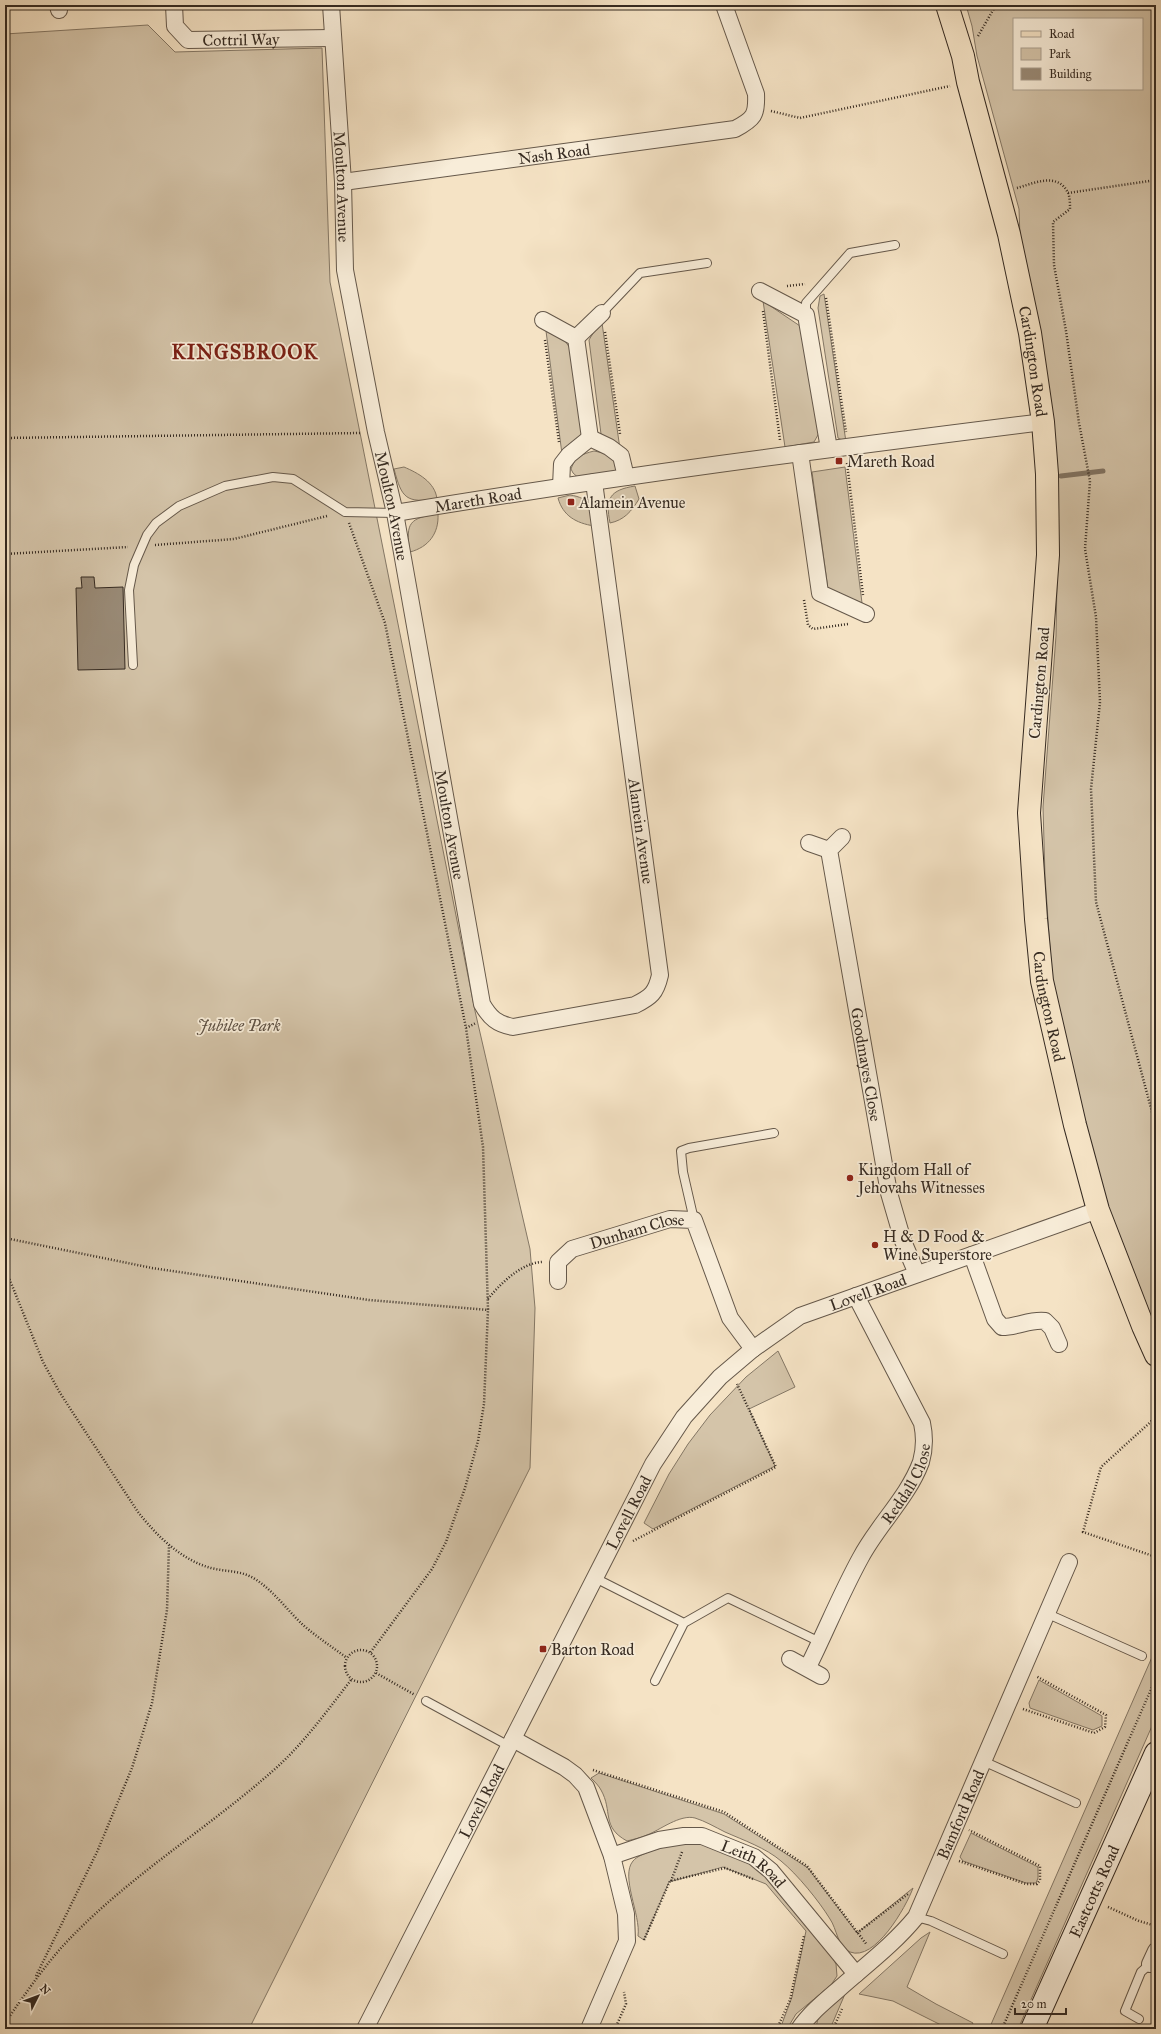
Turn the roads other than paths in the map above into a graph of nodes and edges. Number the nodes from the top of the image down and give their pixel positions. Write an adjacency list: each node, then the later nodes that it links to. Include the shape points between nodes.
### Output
1 (174, 5): 5 (street, Cottril Way, via 175,26 188,40)
2 (331, 5): 5 (street, Moulton Avenue)
3 (724, 5): 6 (street, Nash Road, via 756,94 757,108 750,121 735,129)
4 (947, 5): 14 (main road, Cardington Road, via 963,56 1009,234 1028,325)
5 (333, 38): 6 (street, Moulton Avenue)
6 (343, 182): 21 (street, Moulton Avenue, via 345,270 376,432)
7 (895, 245): 11 (lane, via 850,253 806,302)
8 (707, 263): 10 (lane, via 640,274)
9 (760, 291): 11 (street)
10 (602, 313): 13 (street)
11 (806, 315): 16 (street)
12 (543, 320): 13 (street)
13 (576, 338): 15 (street)
14 (1044, 422): 16 (street, Mareth Road); 29 (main road, Cardington Road, via 1048,555 1029,813 1036,918 1042,981)
15 (590, 438): 18 (street, via 621,456); 20 (street, via 562,464)
16 (829, 449): 17 (street, Mareth Road)
17 (800, 453): 18 (street, Mareth Road); 22 (street, via 820,593)
18 (626, 476): 19 (street, Mareth Road)
19 (594, 482): 20 (street, Mareth Road); 27 (street, Alamein Avenue, via 660,975 650,998 635,1005 513,1028 500,1025 489,1016)
20 (561, 486): 21 (street, Mareth Road)
21 (395, 513): 23 (lane, via 345,511 293,479 273,477 225,486 179,506 156,523 134,565 129,590); 27 (street, Moulton Avenue)
22 (866, 614)
23 (133, 665)
24 (842, 837): 26 (street)
25 (809, 843): 26 (street)
26 (829, 850): 32 (street, Goodmayes Close, via 889,1193 903,1241)
27 (482, 1004)
28 (774, 1133): 30 (lane, via 681,1151 682,1172)
29 (1098, 1210): 31 (street, Lovell Road); 37 (main road, Cardington Road)
30 (694, 1220): 33 (street, Dunham Close, via 670,1219 572,1249 558,1262); 36 (street, Dunham Close, via 730,1318)
31 (972, 1255): 32 (street, Lovell Road); 35 (street, via 995,1319 1002,1327 1013,1327 1033,1320 1045,1321 1052,1328)
32 (917, 1274): 34 (street, Lovell Road)
33 (558, 1281)
34 (856, 1296): 36 (street, Lovell Road, via 800,1316); 42 (street, Reddall Close, via 922,1423 925,1442 921,1462 909,1486 860,1557)
35 (1059, 1344)
36 (753, 1349): 39 (street, Lovell Road, via 684,1417 653,1464)
37 (1156, 1355)
38 (1069, 1562): 40 (street, Bamford Road)
39 (595, 1578): 41 (lane); 49 (street, Lovell Road)
40 (1048, 1614): 43 (lane); 51 (street, Bamford Road)
41 (684, 1623): 42 (lane, via 728,1598); 47 (lane)
42 (820, 1642): 45 (street, Reddall Close)
43 (1142, 1656)
44 (790, 1659): 45 (street)
45 (808, 1667): 46 (street)
46 (822, 1676)
47 (654, 1681)
48 (426, 1701): 49 (lane)
49 (511, 1743): 54 (street, via 564,1767 586,1787); 60 (street, Lovell Road)
50 (1156, 1753): 52 (street, Eastcotts Road)
51 (983, 1761): 53 (lane); 55 (street, Bamford Road)
52 (1151, 1778): 63 (street, Eastcotts Road)
53 (1076, 1802)
54 (612, 1856): 58 (street, Leith Road, via 659,1840 702,1836 754,1857 771,1871); 61 (street, via 626,1914 627,1941)
55 (916, 1917): 56 (lane, via 932,1921); 58 (street, Bamford Road, via 901,1935)
56 (1003, 1954)
57 (1153, 1958): 59 (lane, via 1141,1972 1125,2011)
58 (856, 1974): 62 (street, Bamford Road, via 805,2020)
59 (1139, 2019)
60 (365, 2029)
61 (588, 2029)
62 (799, 2029)
63 (1032, 2029)

